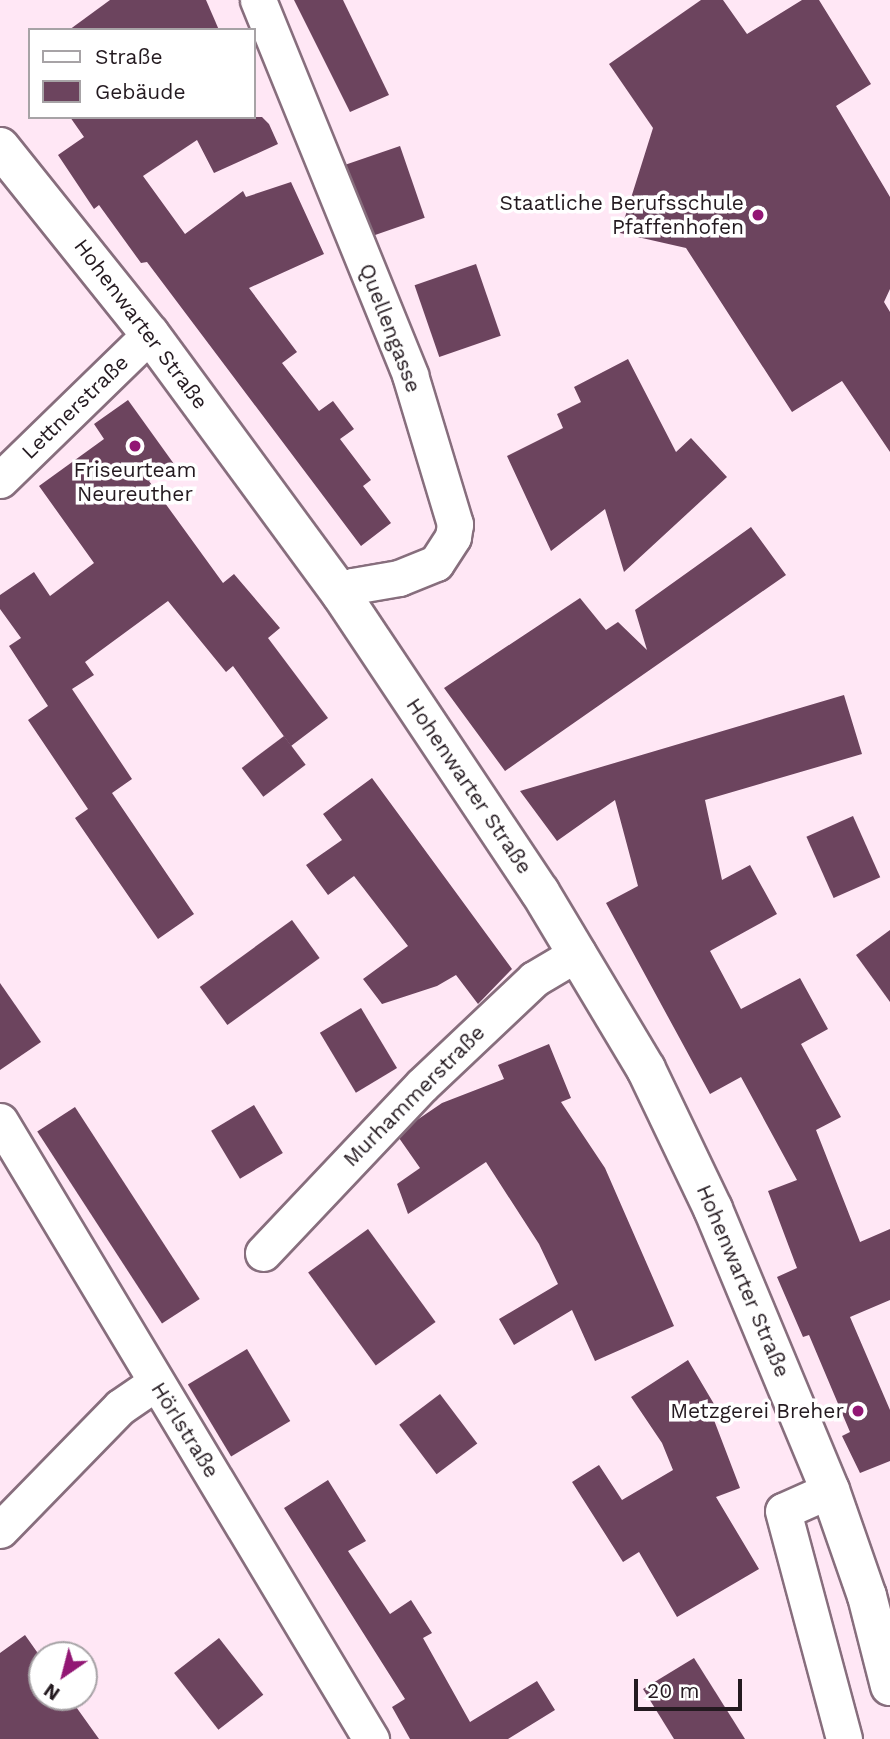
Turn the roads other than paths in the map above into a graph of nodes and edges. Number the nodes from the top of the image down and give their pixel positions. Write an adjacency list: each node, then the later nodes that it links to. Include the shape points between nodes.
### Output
1 (258, 0): 5 (street, Quellengasse, via 410,375 455,524 453,537 436,563 399,578 354,586)
2 (0, 148): 3 (street, Hohenwarter Straße)
3 (150, 334): 4 (street, Lettnerstraße); 5 (street, Hohenwarter Straße)
4 (0, 481)
5 (341, 594): 6 (street, Hohenwarter Straße)
6 (578, 953): 8 (street, Murhammerstraße, via 534,979 422,1085); 10 (street, Hohenwarter Straße, via 646,1069 705,1190)
7 (0, 1121): 9 (street, Hörlstraße)
8 (263, 1254)
9 (155, 1383): 11 (street, via 120,1407); 13 (street, Hörlstraße)
10 (830, 1490): 12 (street, Hohenwarter Straße, via 867,1596); 14 (street, via 782,1511)
11 (0, 1530)
12 (890, 1686)
13 (370, 1739)
14 (844, 1739)

